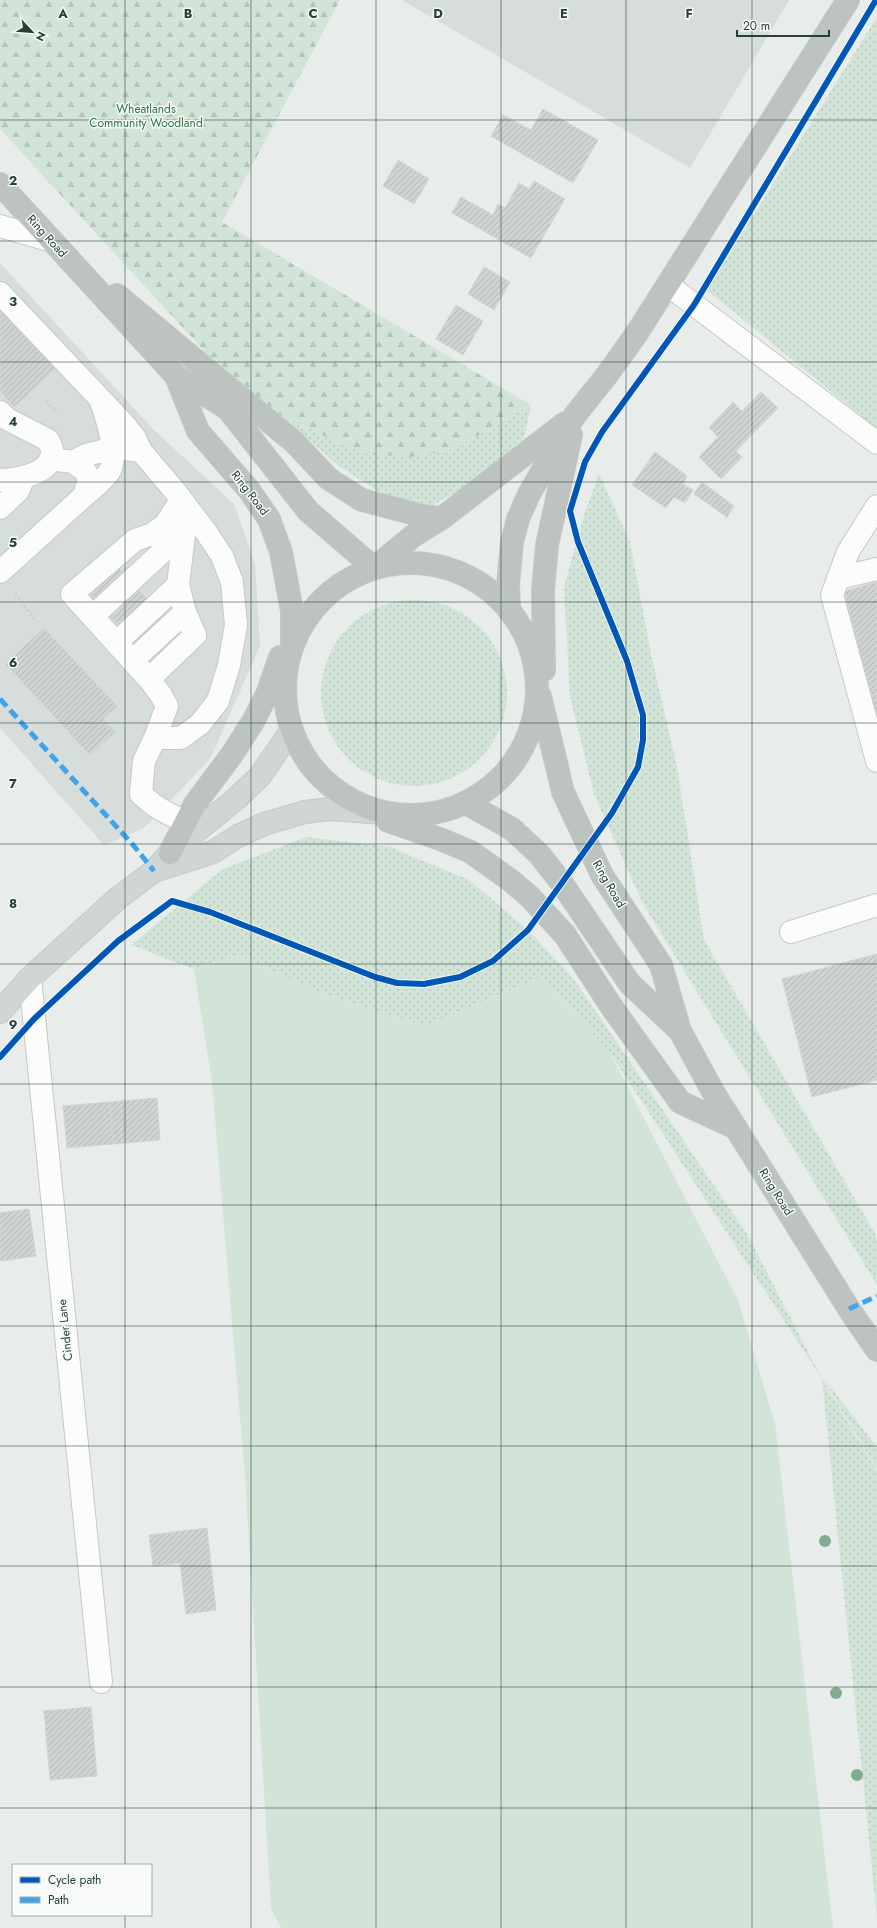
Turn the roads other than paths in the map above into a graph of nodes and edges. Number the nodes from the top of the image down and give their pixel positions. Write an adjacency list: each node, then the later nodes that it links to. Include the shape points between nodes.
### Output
1 (848, 0): 5 (highway)
2 (0, 184): 4 (highway, Ring Road)
3 (0, 226): 4 (lane)
4 (52, 241): 7 (highway, Ring Road); 22 (highway, via 294,442 329,479 362,500 417,515)
5 (668, 285): 10 (highway, via 633,339); 11 (lane)
6 (0, 293): 8 (lane)
7 (176, 376): 23 (highway, Ring Road, via 228,410 308,511); 31 (highway, Ring Road, via 198,431 249,490 270,519 281,552)
8 (100, 398): 12 (lane, via 108,420); 13 (lane, via 135,438)
9 (0, 412): 14 (lane, via 7,419 48,440 51,446)
10 (575, 415): 22 (highway); 28 (highway, via 529,494 518,519 512,542); 37 (highway, via 547,545 542,631)
11 (877, 443)
12 (113, 450): 13 (lane); 15 (lane, via 86,455); 18 (lane, via 109,472)
13 (141, 451): 19 (lane)
14 (50, 459): 15 (lane); 16 (lane, via 49,464 38,472)
15 (73, 462): 18 (lane, via 85,471 89,479)
16 (24, 477): 17 (lane); 21 (lane, via 18,491)
17 (0, 480)
18 (84, 496): 25 (lane)
19 (181, 500): 27 (lane, via 185,526); 30 (lane, via 180,521 175,536 161,553); 30 (lane, via 165,525 152,534 135,540 72,594); 39 (lane, via 222,556 232,582 236,625 229,665 218,701 200,724 181,738)
20 (877, 506): 26 (lane, via 848,552)
21 (0, 508)
22 (442, 518): 23 (highway, via 413,536)
23 (376, 566): 28 (highway, via 425,564 449,569 471,578 491,592); 33 (highway, via 332,590 315,607)
24 (877, 569): 26 (lane)
25 (0, 572)
26 (838, 578): 40 (lane, via 832,595)
27 (178, 585): 29 (lane); 32 (lane)
28 (508, 610): 36 (highway, via 524,635 534,662)
29 (185, 612): 34 (lane); 35 (lane, via 195,635)
30 (93, 616): 32 (lane)
31 (292, 624): 33 (highway, Ring Road); 44 (highway, via 268,692 254,720 234,754 194,804)
32 (116, 643): 34 (lane)
33 (292, 647): 38 (highway, via 285,675 285,703)
34 (132, 661): 35 (lane)
35 (149, 679): 39 (lane, via 167,706)
36 (537, 685): 37 (highway, Ring Road); 41 (highway, via 534,715 517,757 486,791)
37 (546, 721): 51 (highway, Ring Road, via 563,792 602,875 661,965)
38 (291, 731): 43 (highway, via 302,754 317,774 335,791); 44 (main road, via 260,776 237,798)
39 (155, 738): 44 (lane, via 144,761 141,794 163,811)
40 (877, 761)
41 (466, 803): 43 (highway, via 439,812 412,816); 51 (highway, Ring Road, via 512,829 539,854 630,984)
42 (360, 811): 43 (main road); 46 (main road, via 330,809 305,812 264,824 213,852); 52 (highway, via 471,852 510,880 530,897 565,935 611,1006 680,1102)
43 (384, 813)
44 (192, 824): 45 (highway)
45 (170, 853): 46 (main road)
46 (154, 871): 49 (main road, via 117,899)
47 (877, 905): 48 (lane)
48 (791, 932)
49 (30, 978): 50 (main road); 54 (lane, Cinder Lane)
50 (0, 1012)
51 (680, 1031): 52 (highway, Ring Road)
52 (736, 1128): 53 (highway, Ring Road, via 849,1310)
53 (877, 1350)
54 (101, 1682)

